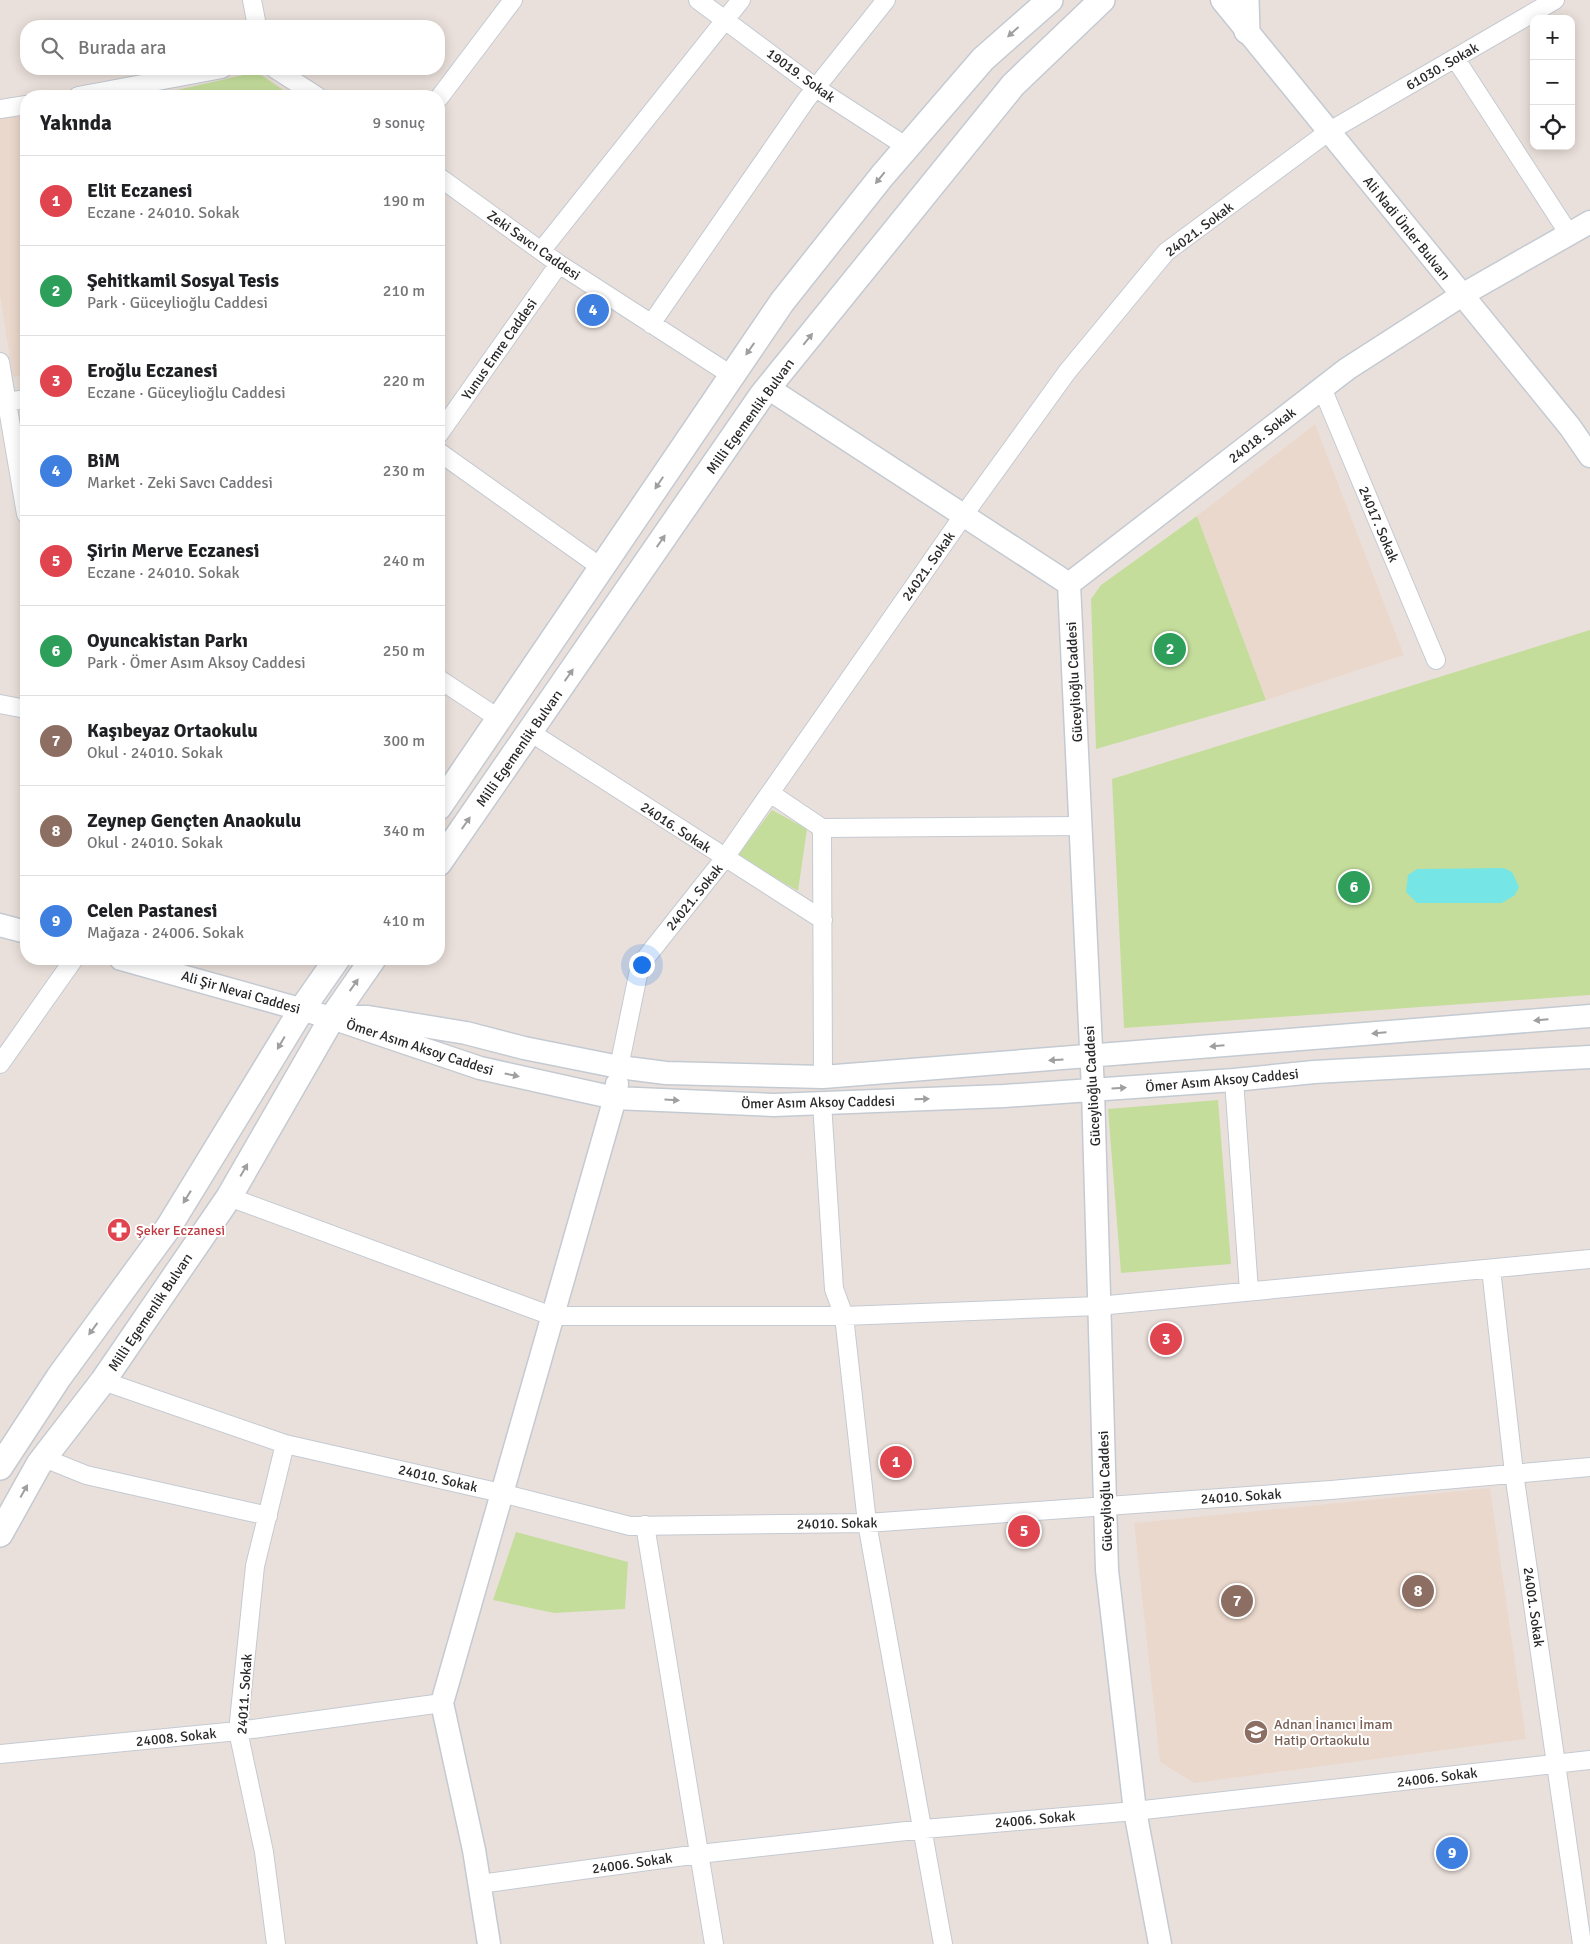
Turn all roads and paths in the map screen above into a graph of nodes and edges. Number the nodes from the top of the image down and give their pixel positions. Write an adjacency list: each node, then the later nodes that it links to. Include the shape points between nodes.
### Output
1 (252, 0): 11 (street)
2 (513, 0): 20 (street)
3 (698, 0): 12 (street, 19019. Sokak)
4 (741, 0): 12 (street)
5 (886, 0): 17 (street)
6 (1050, 0): 24 (main road, one-way to 24, via 983,59)
7 (1102, 0): 34 (main road, Milli Egemenlik Bulvarı, one-way to 7, via 1013,85)
8 (1222, 0): 13 (street, Ali Nadi Ünler Bulvarı)
9 (1246, 0): 13 (main road)
10 (1555, 0): 14 (street, 61030. Sokak)
11 (256, 20)
12 (726, 20): 17 (street, 19019. Sokak); 28 (street)
13 (1247, 31): 23 (street, Ali Nadi Ünler Bulvarı)
14 (1455, 58): 23 (street, 61030. Sokak); 27 (street)
15 (190, 75): 18 (street)
16 (284, 75): 19 (street)
17 (816, 88): 24 (street, 19019. Sokak); 31 (street)
18 (110, 90)
19 (308, 90)
20 (445, 90)
21 (20, 106): 22 (street)
22 (0, 109)
23 (1328, 132): 30 (street, Ali Nadi Ünler Bulvarı); 42 (street, 24021. Sokak, via 1166,252 1067,372)
24 (907, 147): 33 (main road, one-way to 33, via 782,302)
25 (445, 181): 28 (street, Zeki Savcı Caddesi)
26 (1590, 222): 27 (street, 24018. Sokak)
27 (1569, 234): 30 (street, 24018. Sokak)
28 (541, 251): 29 (street, Zeki Savcı Caddesi)
29 (559, 264): 31 (street, Zeki Savcı Caddesi); 38 (street, Yunus Emre Caddesi)
30 (1462, 295): 35 (street, 24018. Sokak); 39 (street, Ali Nadi Ünler Bulvarı)
31 (651, 324): 33 (street, Zeki Savcı Caddesi)
32 (0, 362): 37 (street)
33 (731, 375): 43 (main road, one-way to 43)
34 (768, 388): 42 (street); 50 (main road, Milli Egemenlik Bulvarı, one-way to 34)
35 (1322, 388): 44 (street, 24018. Sokak); 45 (street, 24017. Sokak)
36 (20, 400): 37 (street)
37 (3, 402): 41 (street)
38 (445, 426)
39 (1587, 447)
40 (445, 456): 43 (street)
41 (20, 485)
42 (963, 516): 44 (street); 51 (street, 24021. Sokak)
43 (602, 568): 49 (main road)
44 (1069, 584): 53 (street, Güceylioğlu Caddesi)
45 (1436, 660)
46 (445, 684): 49 (street)
47 (0, 704): 48 (street)
48 (20, 708)
49 (498, 718): 52 (main road)
50 (530, 732): 55 (main road, Milli Egemenlik Bulvarı, one-way to 50); 56 (street, 24016. Sokak)
51 (770, 793): 54 (street); 56 (street, 24021. Sokak)
52 (445, 799)
53 (1082, 826): 54 (street); 67 (street, Güceylioğlu Caddesi)
54 (822, 828): 57 (street)
55 (445, 854)
56 (724, 858): 57 (street, 24016. Sokak); 70 (street, 24021. Sokak, via 640,964)
57 (823, 920): 71 (street)
58 (0, 925): 59 (street)
59 (20, 930)
60 (70, 965): 69 (street)
61 (143, 965): 64 (street, Ali Şir Nevai Caddesi)
62 (333, 965): 64 (main road)
63 (369, 965): 66 (main road, Milli Egemenlik Bulvarı, one-way to 63)
64 (302, 1009): 66 (street, Ali Şir Nevai Caddesi); 85 (main road, one-way to 85, via 168,1228)
65 (1590, 1016): 67 (street, Ömer Asım Aksoy Caddesi, one-way to 67)
66 (332, 1018): 70 (street, Ömer Asım Aksoy Caddesi, via 368,1017 466,1033); 74 (street, Ömer Asım Aksoy Caddesi, one-way to 74, via 480,1068); 76 (main road, Milli Egemenlik Bulvarı, one-way to 66)
67 (1090, 1057): 71 (street, Ömer Asım Aksoy Caddesi, one-way to 71); 73 (street, Güceylioğlu Caddesi)
68 (1590, 1057): 72 (street, Ömer Asım Aksoy Caddesi, via 1314,1072)
69 (0, 1064)
70 (619, 1067): 71 (street, Ömer Asım Aksoy Caddesi, via 666,1073); 74 (street)
71 (823, 1077)
72 (1234, 1080): 73 (street, Ömer Asım Aksoy Caddesi, one-way to 72); 79 (street)
73 (1093, 1090): 75 (street, Ömer Asım Aksoy Caddesi, one-way to 73); 80 (street, Güceylioğlu Caddesi)
74 (615, 1098): 75 (street, Ömer Asım Aksoy Caddesi, one-way to 75, via 774,1105); 81 (street)
75 (822, 1103): 82 (street, via 834,1289)
76 (229, 1197): 81 (street); 83 (main road, Milli Egemenlik Bulvarı)
77 (1590, 1259): 78 (street)
78 (1491, 1269): 79 (street); 88 (street, 24001. Sokak)
79 (1248, 1292): 80 (street)
80 (1098, 1306): 82 (street); 90 (street, Güceylioğlu Caddesi)
81 (552, 1316): 82 (street); 89 (street)
82 (844, 1316): 92 (street)
83 (103, 1381): 84 (street, 24010. Sokak); 86 (main road, Milli Egemenlik Bulvarı)
84 (285, 1444): 89 (street, 24010. Sokak); 91 (street, 24011. Sokak)
85 (2, 1458)
86 (44, 1458): 91 (street, via 86,1475); 94 (main road, Milli Egemenlik Bulvarı, one-way to 86)
87 (1590, 1467): 88 (street, 24010. Sokak)
88 (1514, 1472): 90 (street, 24010. Sokak, via 1331,1490); 99 (street, 24001. Sokak)
89 (502, 1492): 93 (street, 24010. Sokak, via 630,1526); 95 (street)
90 (1105, 1505): 92 (street, 24010. Sokak); 100 (street, Güceylioğlu Caddesi, via 1107,1570)
91 (268, 1516): 96 (street, 24011. Sokak, via 255,1566)
92 (867, 1523): 93 (street, 24010. Sokak); 101 (street)
93 (645, 1525): 102 (street)
94 (0, 1534)
95 (442, 1702): 96 (street, 24008. Sokak); 103 (street)
96 (238, 1731): 97 (street, 24008. Sokak); 104 (street, 24011. Sokak, via 264,1852)
97 (0, 1754)
98 (1590, 1760): 99 (street, 24006. Sokak)
99 (1556, 1763): 100 (street, 24006. Sokak); 109 (street, 24001. Sokak)
100 (1135, 1811): 101 (street, 24006. Sokak); 108 (street, Güceylioğlu Caddesi)
101 (924, 1828): 102 (street, 24006. Sokak); 107 (street)
102 (699, 1854): 103 (street, 24006. Sokak); 106 (street)
103 (480, 1884): 105 (street)
104 (276, 1944)
105 (489, 1944)
106 (714, 1944)
107 (943, 1944)
108 (1160, 1944)
109 (1582, 1944)

